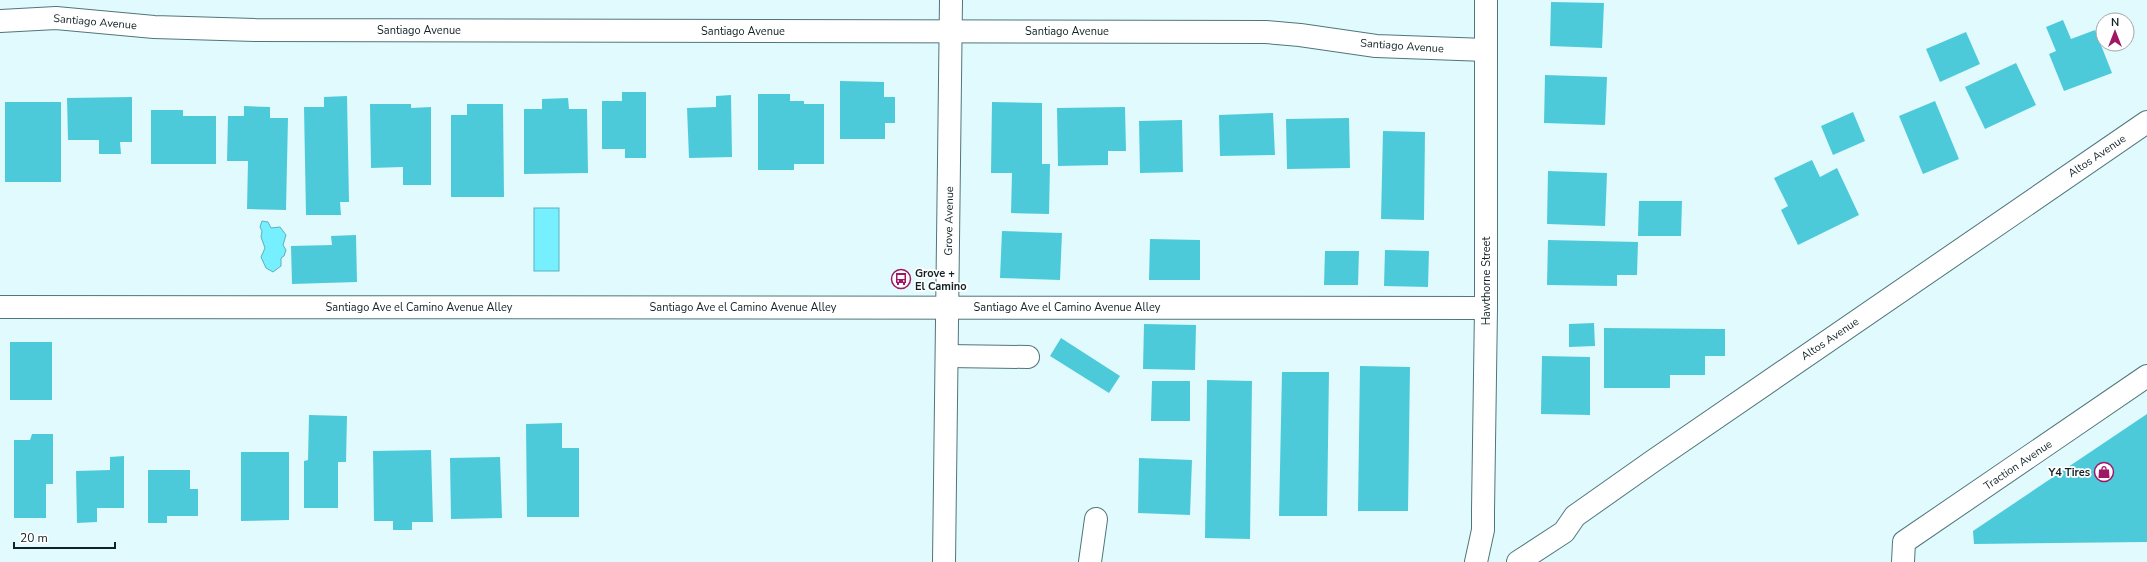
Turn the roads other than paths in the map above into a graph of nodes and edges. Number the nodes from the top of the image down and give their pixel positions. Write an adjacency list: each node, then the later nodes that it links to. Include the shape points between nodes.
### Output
1 (951, 0): 4 (street, Grove Avenue)
2 (1486, 0): 5 (street, Hawthorne Street)
3 (0, 21): 4 (street, Santiago Avenue, via 56,18 154,28 255,30)
4 (950, 31): 5 (street, Santiago Avenue, via 1266,32 1376,46); 8 (street, Grove Avenue)
5 (1486, 50): 9 (street, Hawthorne Street)
6 (2147, 122): 17 (street, Altos Avenue, via 1653,461 1575,516 1564,532)
7 (0, 307): 8 (street, Santiago Ave el Camino Avenue Alley)
8 (948, 307): 9 (street, Santiago Ave el Camino Avenue Alley); 10 (street, Grove Avenue)
9 (1486, 308): 16 (street, Hawthorne Street, via 1483,530)
10 (947, 356): 11 (street); 14 (street, Grove Avenue)
11 (1028, 357)
12 (2147, 376): 18 (street, Traction Avenue, via 1904,542)
13 (1096, 519): 15 (street)
14 (944, 562)
15 (1090, 562)
16 (1476, 562)
17 (1518, 562)
18 (1903, 562)

